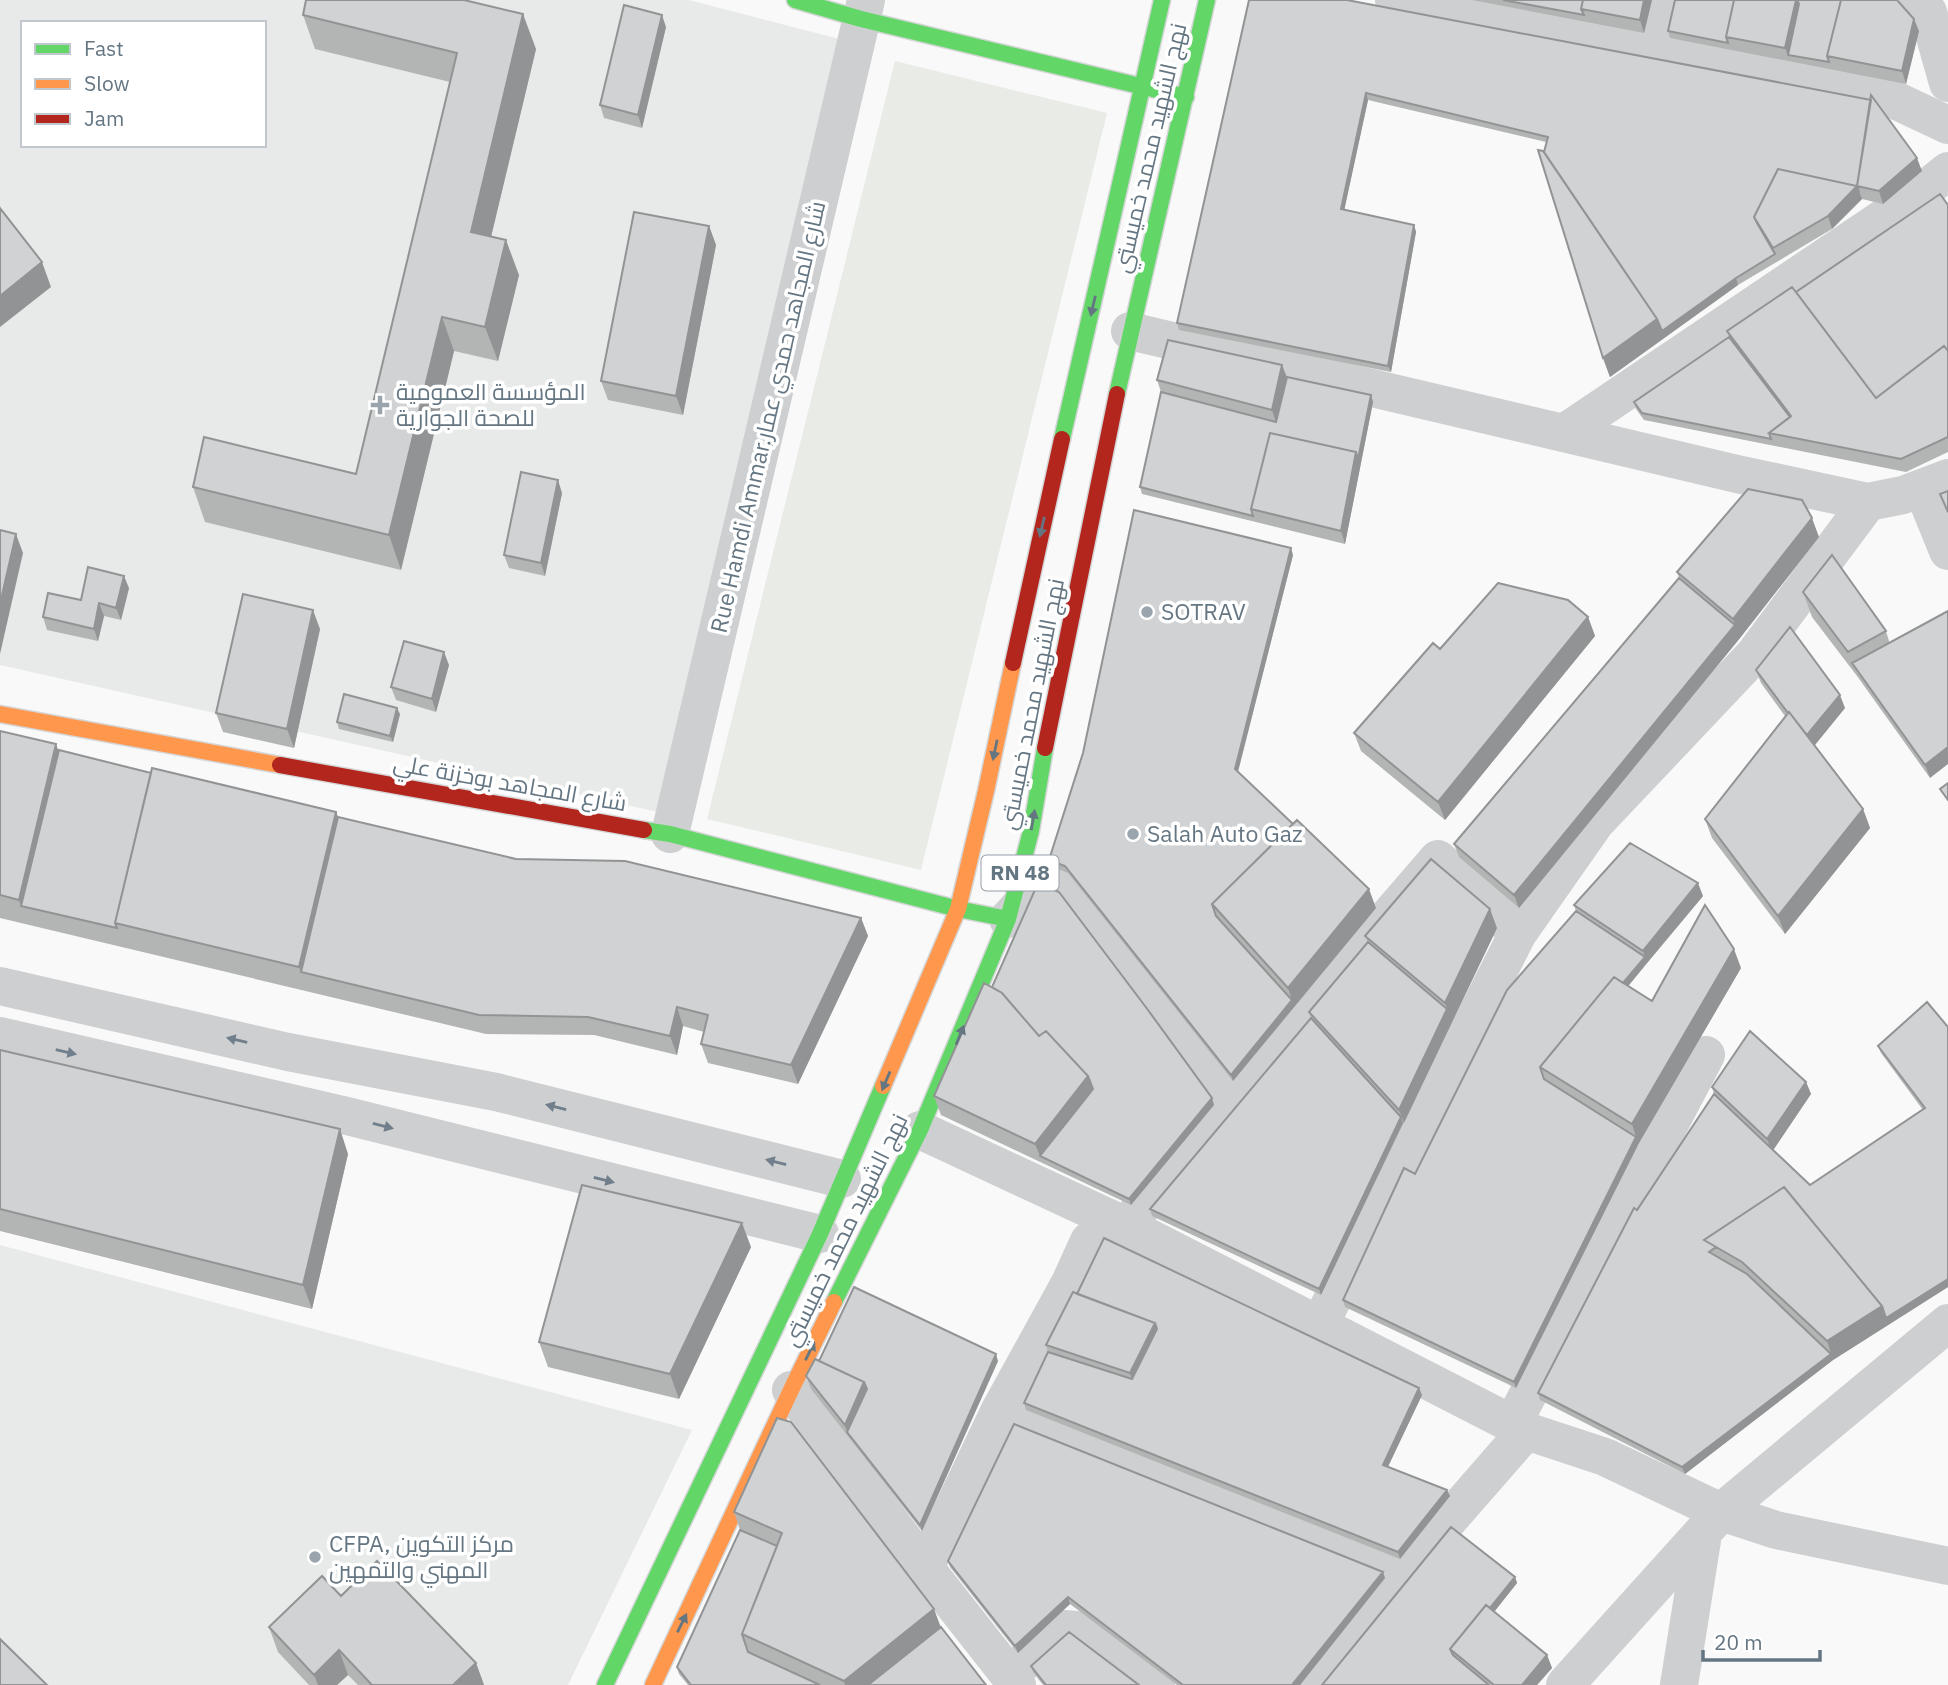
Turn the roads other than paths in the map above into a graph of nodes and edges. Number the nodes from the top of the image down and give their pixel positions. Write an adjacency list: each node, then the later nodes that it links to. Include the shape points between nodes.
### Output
1 (795, 0): 7 (main road)
2 (1162, 0): 10 (main road, نهج الشهيد محمد خميستي / RN 48)
3 (1207, 0): 11 (main road, نهج الشهيد محمد خميستي / RN 48)
4 (1394, 0): 8 (street)
5 (1668, 0): 8 (street)
6 (1918, 0): 9 (street, via 1928,12)
7 (863, 10): 10 (main road); 20 (street, Rue Hamdi Ammar,شارع المجاهد حمدي عمار)
8 (1657, 48): 12 (street, via 1882,94)
9 (1948, 83)
10 (1143, 86): 11 (main road); 21 (main road, نهج الشهيد محمد خميستي / RN 48, one-way to 21)
11 (1186, 97): 14 (main road, نهج الشهيد محمد خميستي / RN 48)
12 (1948, 125)
13 (1948, 171): 15 (street)
14 (1130, 331): 15 (street); 22 (main road, نهج الشهيد محمد خميستي / RN 48, one-way to 14, via 1031,831 1049,721)
15 (1563, 433): 17 (street)
16 (1935, 483): 17 (street); 18 (street)
17 (1868, 502): 23 (street, via 1754,655 1595,823)
18 (1948, 551)
19 (0, 714): 20 (main road, شارع المجاهد بوخزنة علي)
20 (670, 834): 21 (main road, شارع المجاهد بوخزنة علي)
21 (958, 909): 22 (main road, شارع المجاهد بوخزنة علي); 33 (main road, نهج الشهيد محمد خميستي / RN 48, one-way to 33)
22 (1007, 919): 29 (street, via 1045,878 1071,892); 32 (main road, نهج الشهيد محمد خميستي / RN 48, one-way to 22)
23 (1518, 933): 29 (street, via 1438,859); 37 (street)
24 (0, 986): 26 (street, one-way to 24)
25 (0, 1036): 30 (street, one-way to 30)
26 (288, 1052): 28 (street); 30 (street)
27 (1706, 1055): 40 (street)
28 (355, 1064): 31 (street); 33 (street, one-way to 28, via 496,1092)
29 (1231, 1098): 34 (street)
30 (276, 1101): 31 (street)
31 (347, 1116): 35 (street, one-way to 35)
32 (920, 1130): 34 (street); 38 (main road, نهج الشهيد محمد خميستي / RN 48, one-way to 32)
33 (842, 1179): 35 (main road, نهج الشهيد محمد خميستي / RN 48)
34 (1126, 1226): 37 (street); 39 (street, via 1089,1241)
35 (820, 1234): 46 (main road, نهج الشهيد محمد خميستي / RN 48)
36 (1948, 1323): 41 (street)
37 (1320, 1324): 40 (street)
38 (791, 1390): 43 (street); 47 (main road, نهج الشهيد محمد خميستي / RN 48, one-way to 38)
39 (999, 1412): 43 (street); 44 (street)
40 (1520, 1427): 41 (street, via 1605,1457); 44 (street)
41 (1712, 1523): 42 (street, via 1776,1530); 50 (street); 51 (street)
42 (1948, 1566)
43 (925, 1568): 45 (street)
44 (1403, 1572): 49 (street)
45 (1013, 1679): 48 (street, via 1065,1629 1087,1631)
46 (605, 1685)
47 (653, 1685)
48 (1156, 1685)
49 (1311, 1685)
50 (1565, 1685)
51 (1679, 1685)

